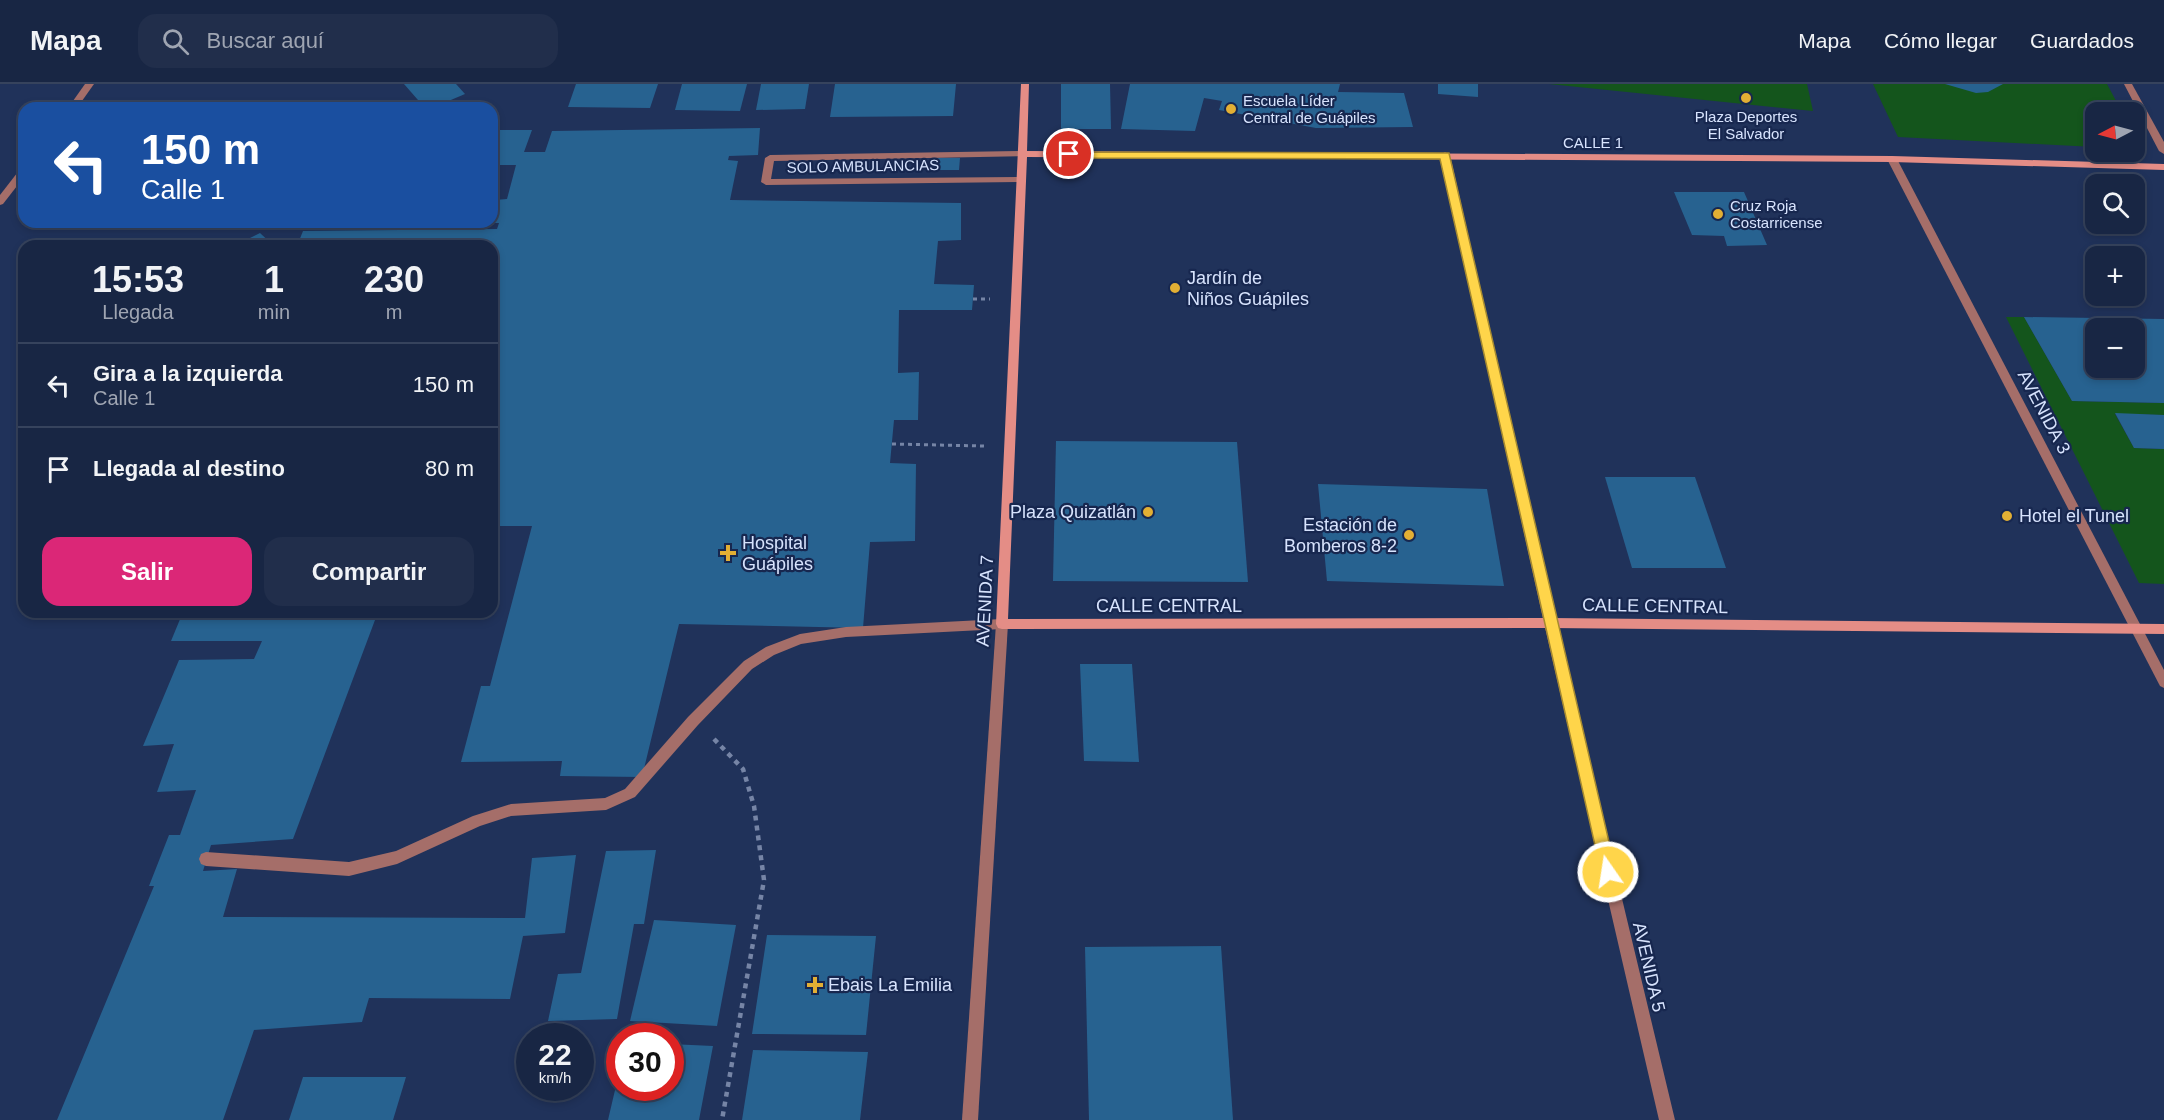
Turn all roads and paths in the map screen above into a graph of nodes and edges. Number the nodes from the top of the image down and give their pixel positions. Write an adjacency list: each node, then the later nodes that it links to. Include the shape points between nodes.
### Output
1 (90, 84): 4 (street)
2 (1025, 84): 6 (main road, AVENIDA 7)
3 (2128, 84): 5 (street)
4 (76, 102)
5 (2164, 151)
6 (1022, 154): 7 (main road, CALLE 1); 11 (main road, AVENIDA 7); 11 (street, SOLO AMBULANCIAS, via 770,158 765,182)
7 (1445, 156): 8 (main road, CALLE 1); 15 (street, AVENIDA 5)
8 (1892, 159): 9 (main road, CALLE 1); 17 (street, AVENIDA 3)
9 (2164, 167)
10 (18, 178): 12 (street)
11 (1021, 179): 14 (main road, AVENIDA 7)
12 (0, 202)
13 (892, 444): 14 (path)
14 (1011, 446): 16 (main road, AVENIDA 7)
15 (1550, 623): 16 (main road, CALLE CENTRAL); 17 (main road, CALLE CENTRAL); 24 (street, AVENIDA 5)
16 (1002, 624): 20 (street, via 846,632 800,639 748,665); 23 (street, AVENIDA 7)
17 (2137, 629): 18 (main road, CALLE CENTRAL); 19 (street, AVENIDA 3)
18 (2164, 629)
19 (2164, 682)
20 (693, 721): 21 (street, via 630,793 606,804 511,810 478,820 397,857 349,869); 22 (path, via 744,769 754,806 764,879)
21 (206, 859)
22 (722, 1120)
23 (970, 1120)
24 (1666, 1120)

